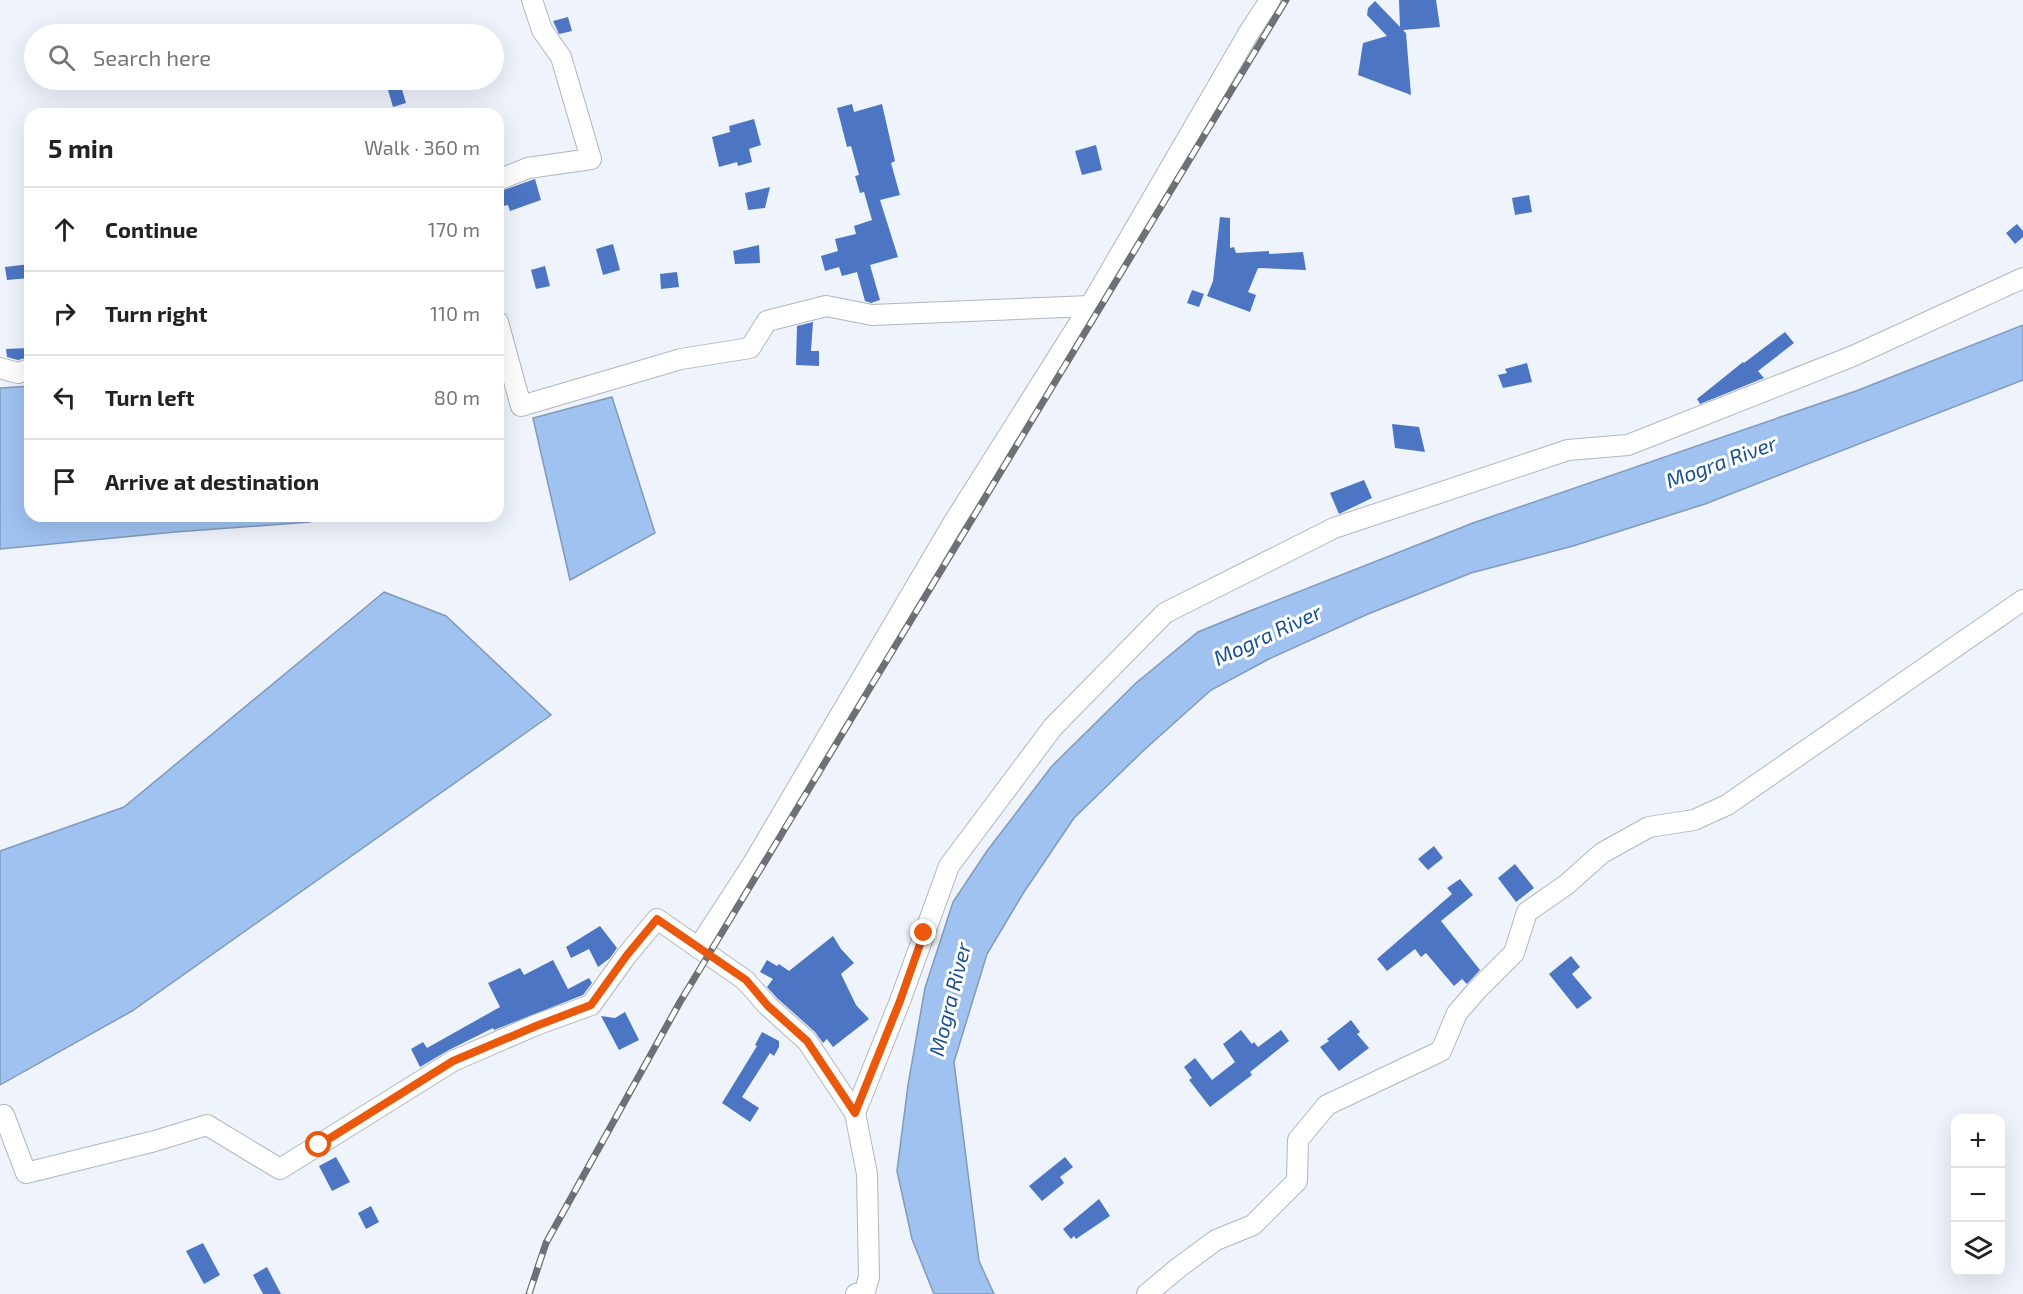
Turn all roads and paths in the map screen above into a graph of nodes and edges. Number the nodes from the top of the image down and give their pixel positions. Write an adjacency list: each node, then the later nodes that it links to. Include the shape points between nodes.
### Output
1 (532, 0): 3 (street, via 542,30 561,57 591,159 528,168)
2 (1270, 0): 5 (street)
3 (504, 178)
4 (2023, 279): 11 (street, via 1853,356 1628,445 1568,450 1334,528 1165,613 1053,727 949,866)
5 (1090, 306): 6 (street, via 872,315 825,306 767,321 750,348 681,359 521,406); 10 (street, via 952,525 758,855)
6 (504, 344)
7 (0, 368): 8 (street)
8 (24, 371)
9 (2023, 600): 14 (street, via 1727,805 1694,820 1649,827 1602,853 1527,912 1514,953 1456,1013 1441,1051 1327,1105 1298,1140 1297,1181 1253,1225 1216,1240)
10 (698, 948): 11 (street, via 746,980 807,1041); 12 (street, via 657,919 591,1005 453,1061 280,1169 207,1125 26,1173 4,1115)
11 (855, 1113): 13 (street, via 867,1174 869,1277 865,1291)
12 (0, 1116)
13 (856, 1294)
14 (1147, 1294)

